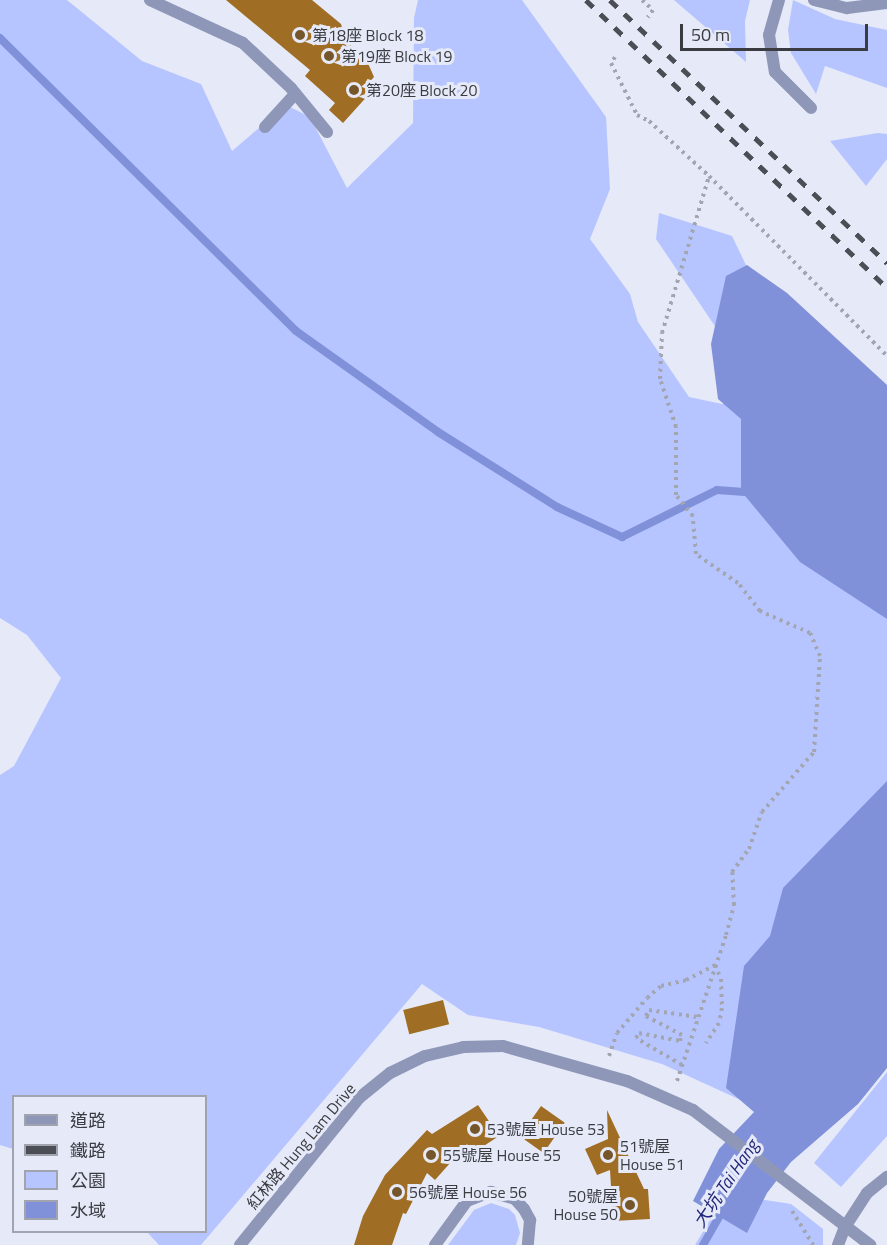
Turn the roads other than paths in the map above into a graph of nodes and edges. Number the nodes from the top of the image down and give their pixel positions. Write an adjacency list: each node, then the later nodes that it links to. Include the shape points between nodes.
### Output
1 (150, 0): 5 (street, via 243,43)
2 (779, 0): 6 (street, via 769,35 776,72)
3 (814, 0): 4 (street, via 846,8)
4 (887, 3)
5 (295, 94): 7 (street); 8 (street)
6 (812, 108)
7 (265, 127)
8 (327, 132)
9 (887, 1177): 10 (street, via 867,1193)
10 (845, 1227): 11 (street, 紅林路 Hung Lam Drive, via 723,1130 661,1094 542,1054 503,1046 454,1049 425,1056 390,1073 359,1098); 14 (street); 15 (street, 紅林路 Hung Lam Drive)
11 (240, 1245)
12 (435, 1245): 13 (street, via 467,1201 491,1192 515,1200 524,1209 530,1220)
13 (528, 1245)
14 (838, 1245)
15 (870, 1245)

